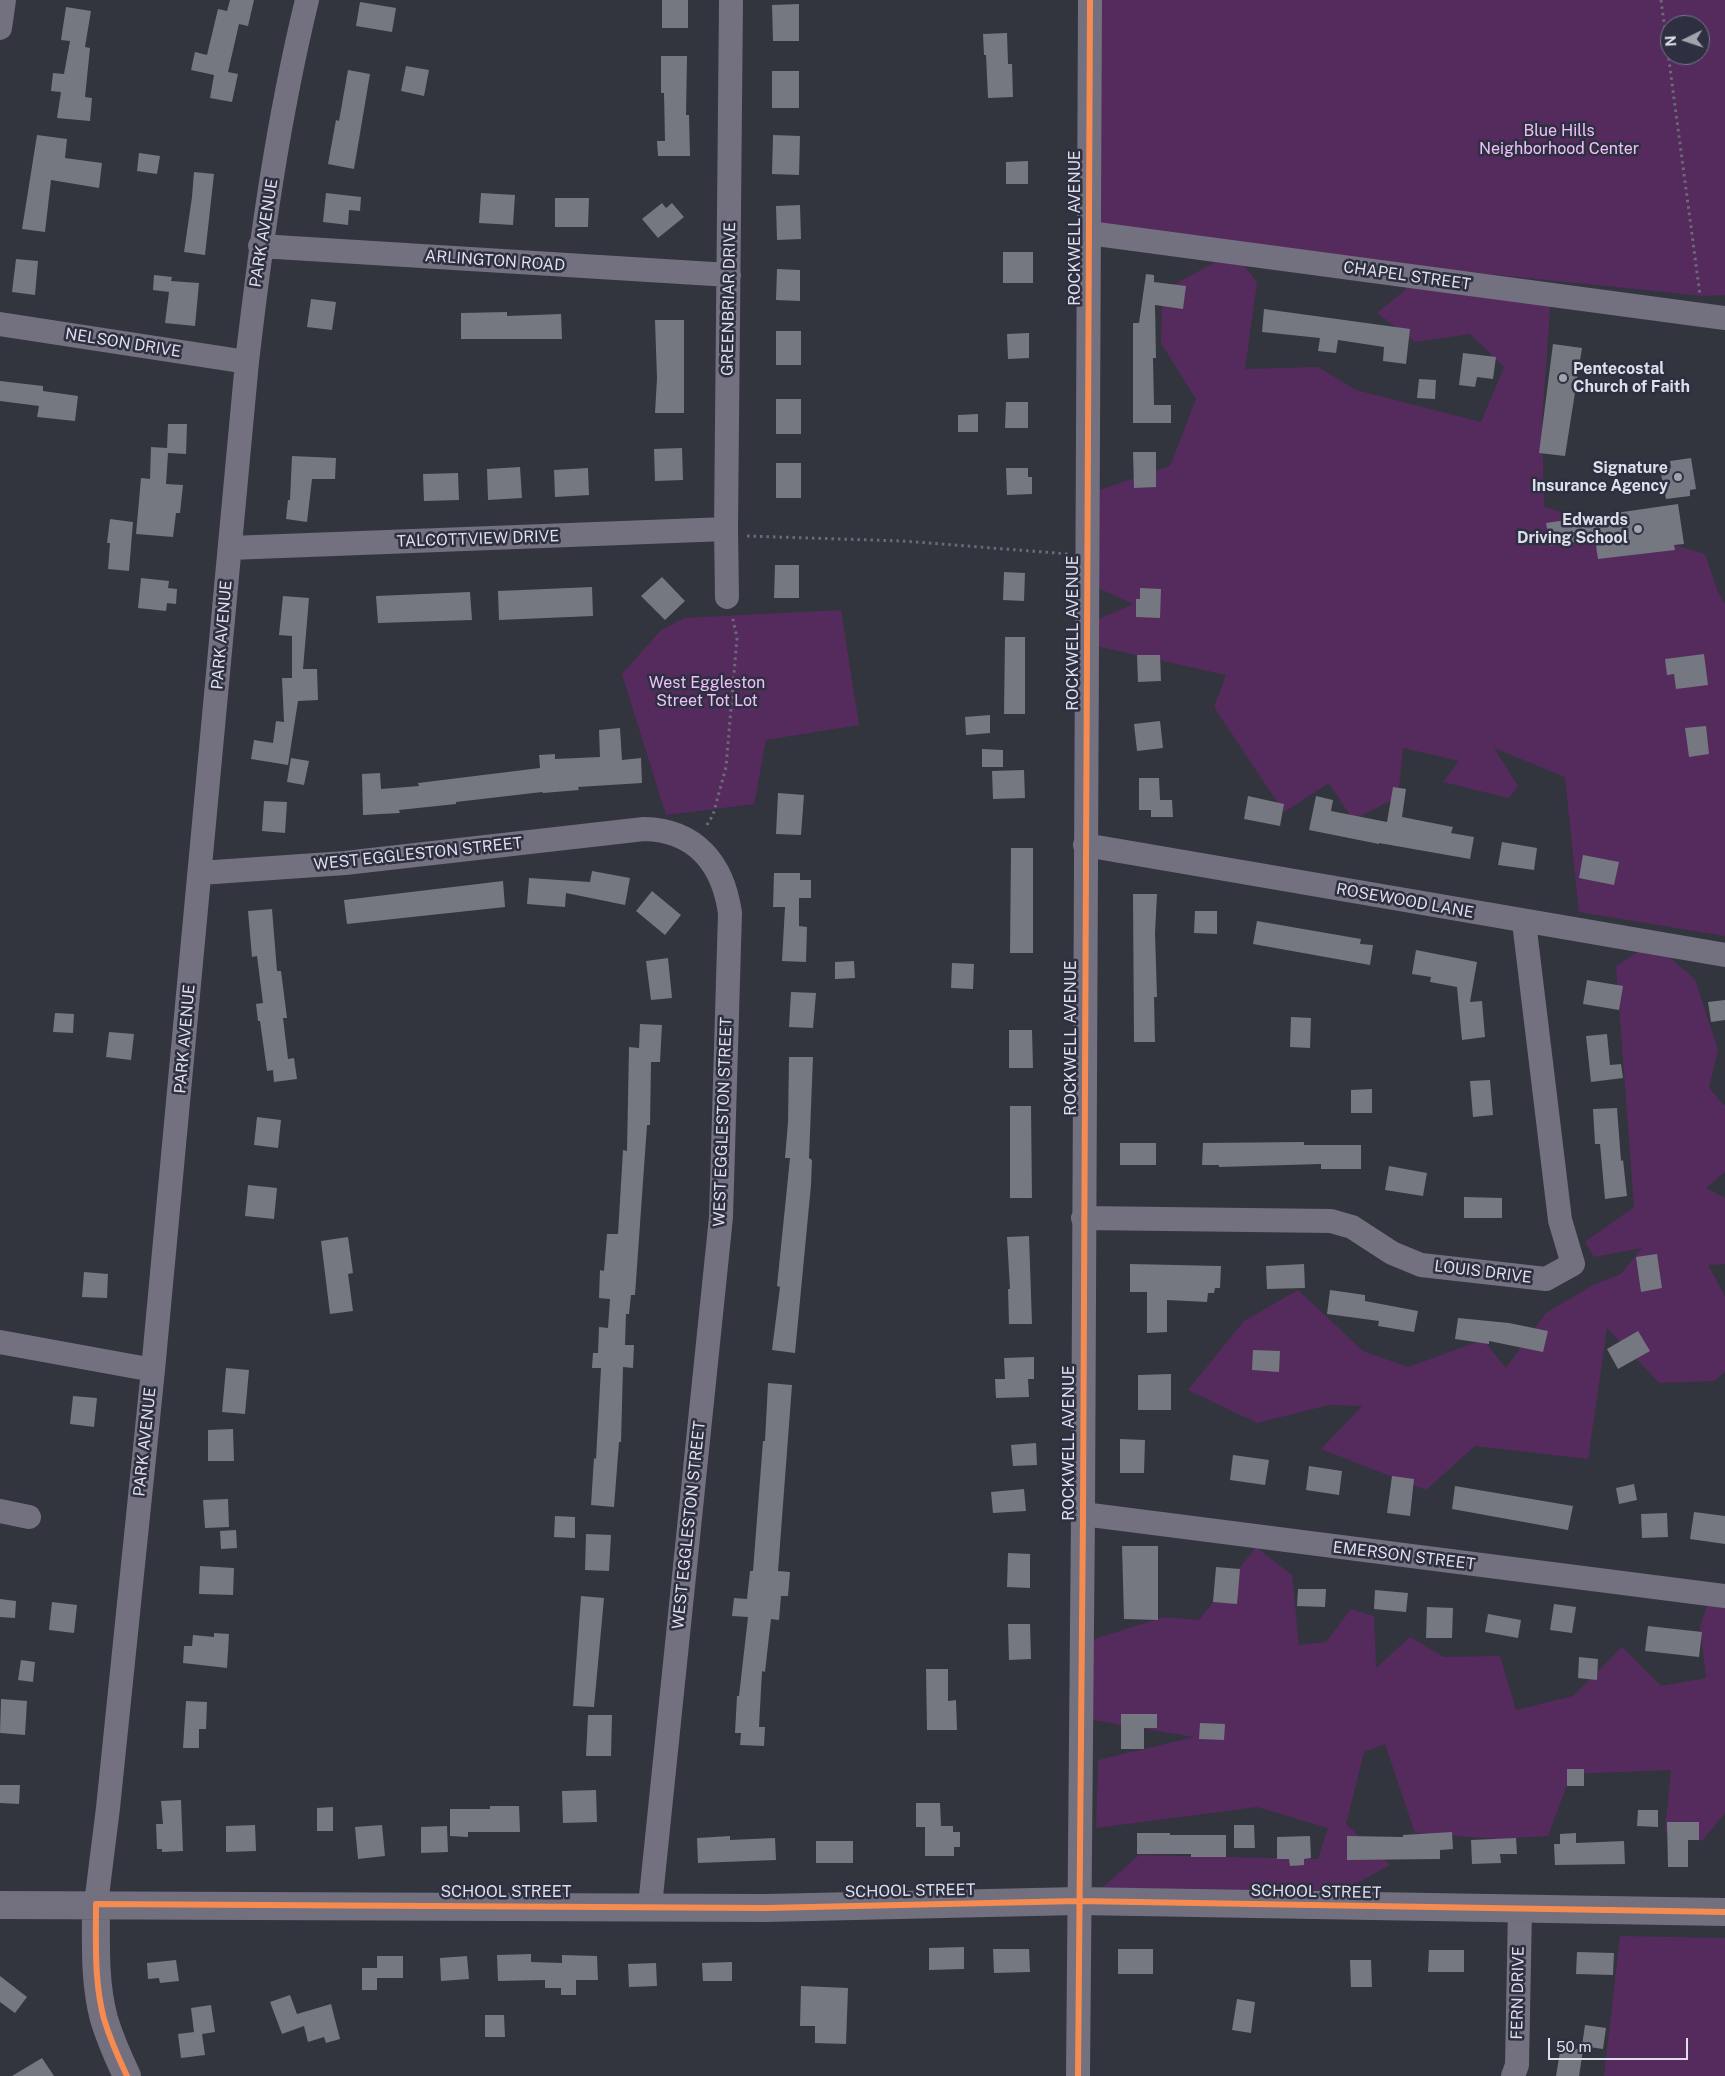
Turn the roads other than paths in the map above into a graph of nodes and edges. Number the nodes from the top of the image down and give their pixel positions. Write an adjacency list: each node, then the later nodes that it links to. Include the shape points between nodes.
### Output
1 (4, 0): 5 (street)
2 (307, 0): 7 (street, PARK AVENUE, via 291,65)
3 (731, 0): 8 (street, GREENBRIAR DRIVE)
4 (1090, 0): 6 (street, ROCKWELL AVENUE)
5 (0, 28)
6 (1089, 233): 9 (street, CHAPEL STREET); 15 (street, ROCKWELL AVENUE)
7 (260, 246): 8 (street, ARLINGTON ROAD); 11 (street, PARK AVENUE)
8 (729, 275): 12 (street, GREENBRIAR DRIVE)
9 (1714, 317)
10 (0, 324): 11 (street, NELSON DRIVE)
11 (247, 362): 13 (street, PARK AVENUE)
12 (737, 532): 13 (street, TALCOTTVIEW DRIVE); 14 (street, GREENBRIAR DRIVE)
13 (230, 548): 16 (street, PARK AVENUE)
14 (727, 597)
15 (1085, 845): 17 (street, ROSEWOOD LANE); 19 (street, ROCKWELL AVENUE)
16 (200, 873): 21 (street, PARK AVENUE); 29 (street, WEST EGGLESTON STREET, via 345,863 650,829 668,832 690,842 708,857 723,882 730,913 721,1217)
17 (1524, 922): 18 (street, ROSEWOOD LANE); 19 (street, LOUIS DRIVE, via 1560,1220 1572,1264 1546,1279 1421,1264 1392,1253 1352,1227 1331,1221)
18 (1725, 955)
19 (1083, 1218): 23 (street, ROCKWELL AVENUE)
20 (0, 1342): 21 (street)
21 (153, 1370): 27 (street, PARK AVENUE)
22 (0, 1511): 24 (street)
23 (1083, 1514): 25 (street, EMERSON STREET); 26 (street, ROCKWELL AVENUE)
24 (29, 1517)
25 (1725, 1596)
26 (1078, 1902): 29 (main road, SCHOOL STREET, via 766,1908); 30 (main road, SCHOOL STREET); 33 (street, ROCKWELL AVENUE)
27 (96, 1904): 28 (main road, SCHOOL STREET); 29 (main road, SCHOOL STREET); 32 (main road, PARK AVENUE, via 100,1998 114,2048)
28 (0, 1905)
29 (650, 1906)
30 (1520, 1909): 31 (main road, SCHOOL STREET); 34 (street, FERN DRIVE)
31 (1725, 1912)
32 (126, 2076)
33 (1078, 2076)
34 (1514, 2076)

